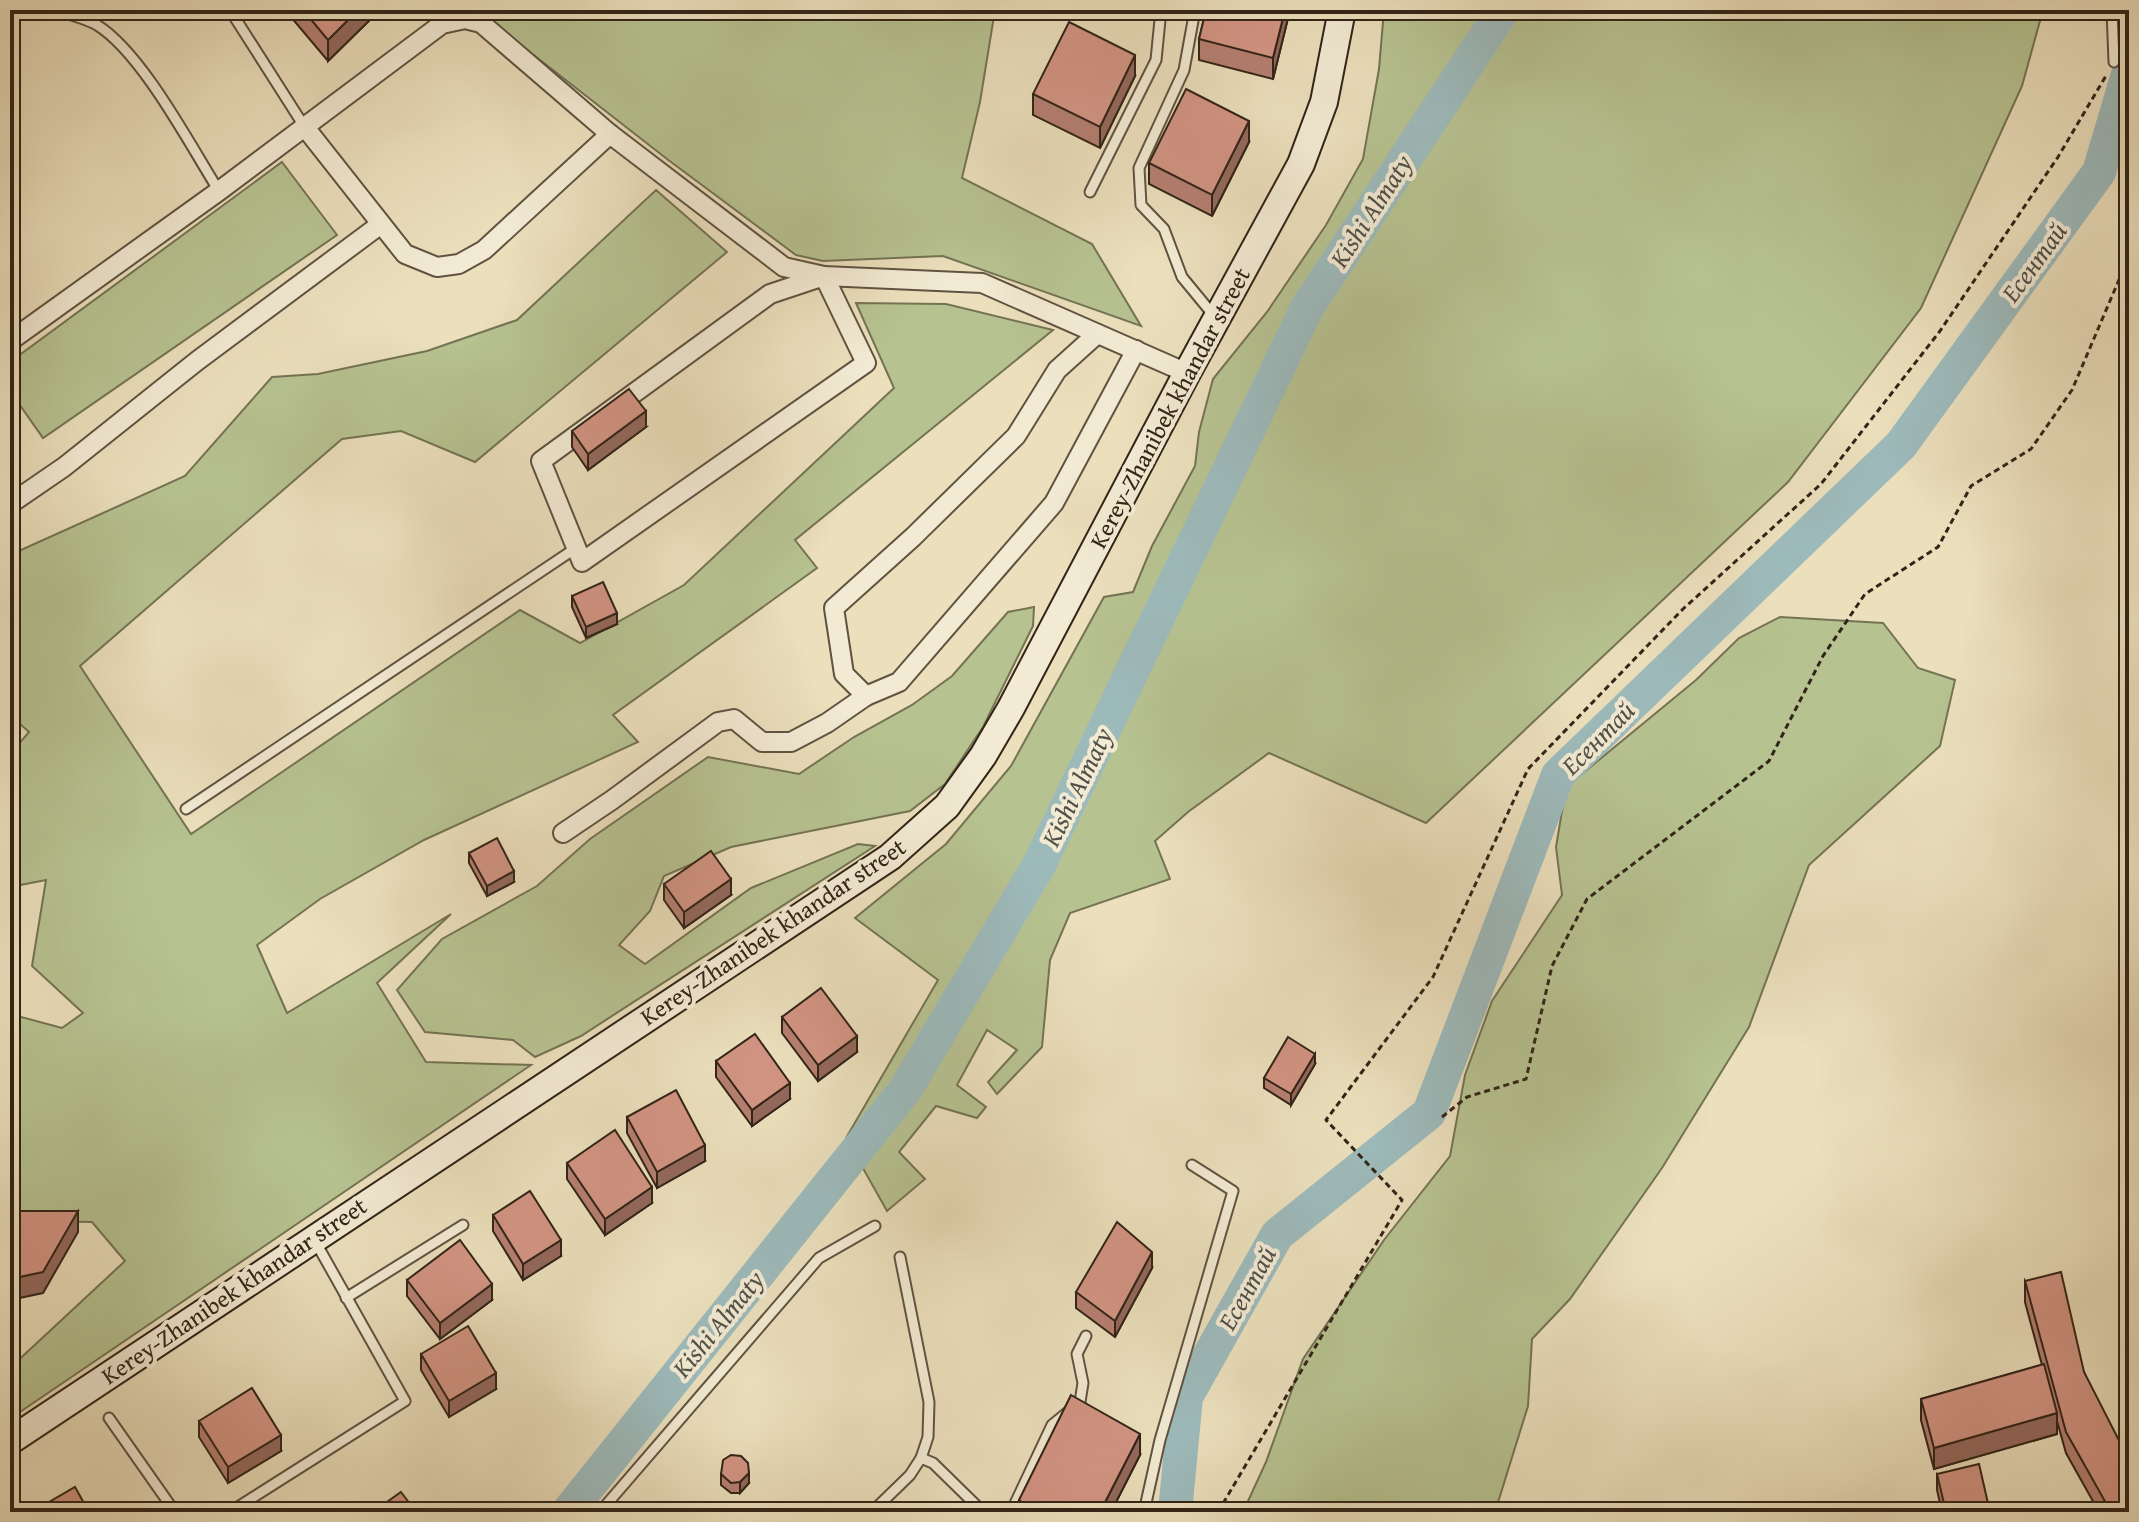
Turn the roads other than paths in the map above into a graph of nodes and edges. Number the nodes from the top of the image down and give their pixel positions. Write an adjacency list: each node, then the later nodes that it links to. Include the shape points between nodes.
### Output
1 (56, 10): 10 (lane, via 96,25 123,47)
2 (230, 10): 8 (lane)
3 (1161, 10): 11 (lane, via 1156,60)
4 (1195, 10): 14 (lane, via 1184,70 1139,168 1141,205 1164,229 1182,277)
5 (1342, 10): 14 (main road, Kerey-Zhanibek khandar street, via 1324,102 1301,164)
6 (2112, 10): 7 (lane)
7 (2114, 62)
8 (304, 126): 9 (street, via 442,24 465,19 481,23 513,48); 10 (street); 12 (street)
9 (610, 134): 12 (street, via 484,250 459,264 437,267 405,254); 13 (street, via 784,267)
10 (219, 191): 16 (street)
11 (1090, 192)
12 (381, 224): 19 (street)
13 (824, 276): 15 (street, via 982,283); 20 (street, via 770,294 541,461); 20 (street, via 866,363 582,562)
14 (1217, 319): 18 (main road, Kerey-Zhanibek khandar street)
15 (1097, 334): 17 (street); 21 (street, via 1057,370 1016,436 834,608 844,674)
16 (10, 341)
17 (1136, 350): 18 (street); 21 (street, via 1054,503 899,682)
18 (1187, 373): 27 (main road, Kerey-Zhanibek khandar street, via 1011,708 947,806 890,857)
19 (10, 504)
20 (576, 548): 22 (lane)
21 (866, 696): 23 (street, via 791,742 762,742 734,719 718,722)
22 (186, 809)
23 (563, 833)
24 (1192, 1165): 40 (lane, via 1233,1191)
25 (463, 1225): 29 (lane)
26 (875, 1226): 36 (lane, via 819,1258)
27 (313, 1238): 29 (lane); 32 (main road, Kerey-Zhanibek khandar street)
28 (900, 1257): 33 (lane, via 929,1402)
29 (346, 1298): 35 (lane, via 405,1401)
30 (1086, 1336): 39 (lane, via 1077,1354 1083,1383 1080,1402 1052,1425)
31 (109, 1418): 34 (lane)
32 (12, 1436)
33 (921, 1458): 37 (lane); 38 (lane, via 933,1463)
34 (175, 1512)
35 (230, 1512)
36 (600, 1512)
37 (872, 1512)
38 (983, 1512)
39 (1011, 1512)
40 (1144, 1512)

